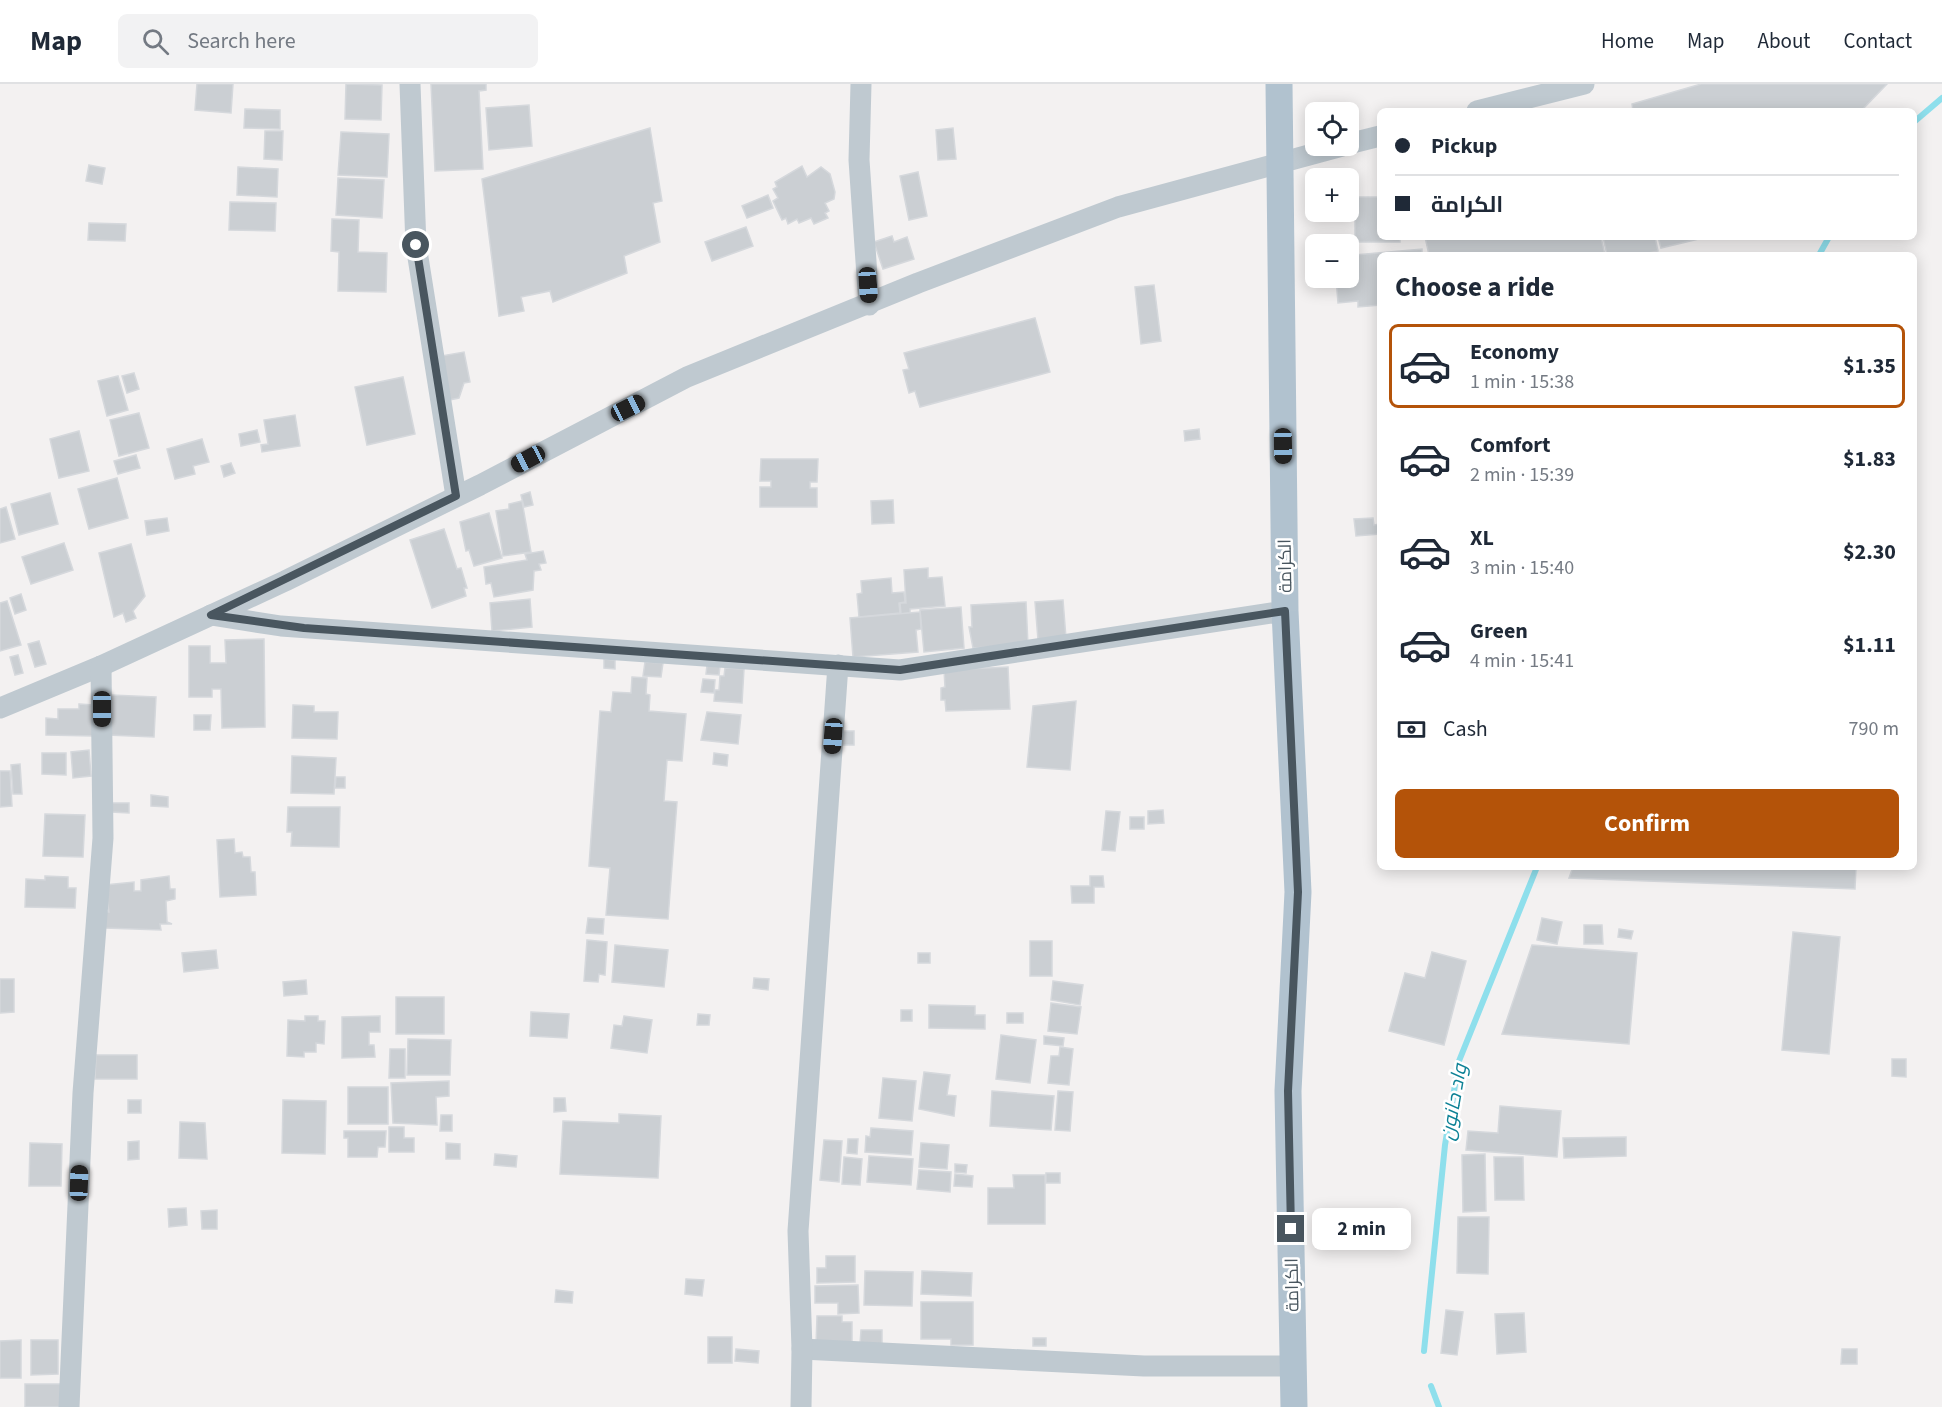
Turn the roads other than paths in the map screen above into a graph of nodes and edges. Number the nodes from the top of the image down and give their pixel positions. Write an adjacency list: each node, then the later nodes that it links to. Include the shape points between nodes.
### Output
1 (410, 84): 11 (street, via 416,245)
2 (861, 84): 10 (street, via 859,160)
3 (1279, 84): 9 (main road, الكرامة)
4 (1584, 84): 5 (street)
5 (1489, 108)
6 (1377, 137): 7 (street)
7 (1359, 141)
8 (1305, 155): 9 (street)
9 (1282, 161): 10 (street, via 1118,207 918,283); 12 (main road, الكرامة)
10 (869, 306): 11 (street, via 687,377)
11 (456, 496): 13 (street)
12 (1285, 611): 14 (street, via 900,670); 18 (main road, الكرامة, via 1298,892 1288,1091)
13 (211, 615): 14 (street, via 281,626); 15 (street)
14 (838, 665): 17 (street, via 798,1231)
15 (101, 666): 16 (street); 19 (street, via 102,838 83,1093)
16 (0, 708)
17 (802, 1348): 18 (street, via 1144,1366); 20 (street)
18 (1293, 1366): 21 (main road, الكرامة)
19 (69, 1407)
20 (801, 1407)
21 (1294, 1407)

